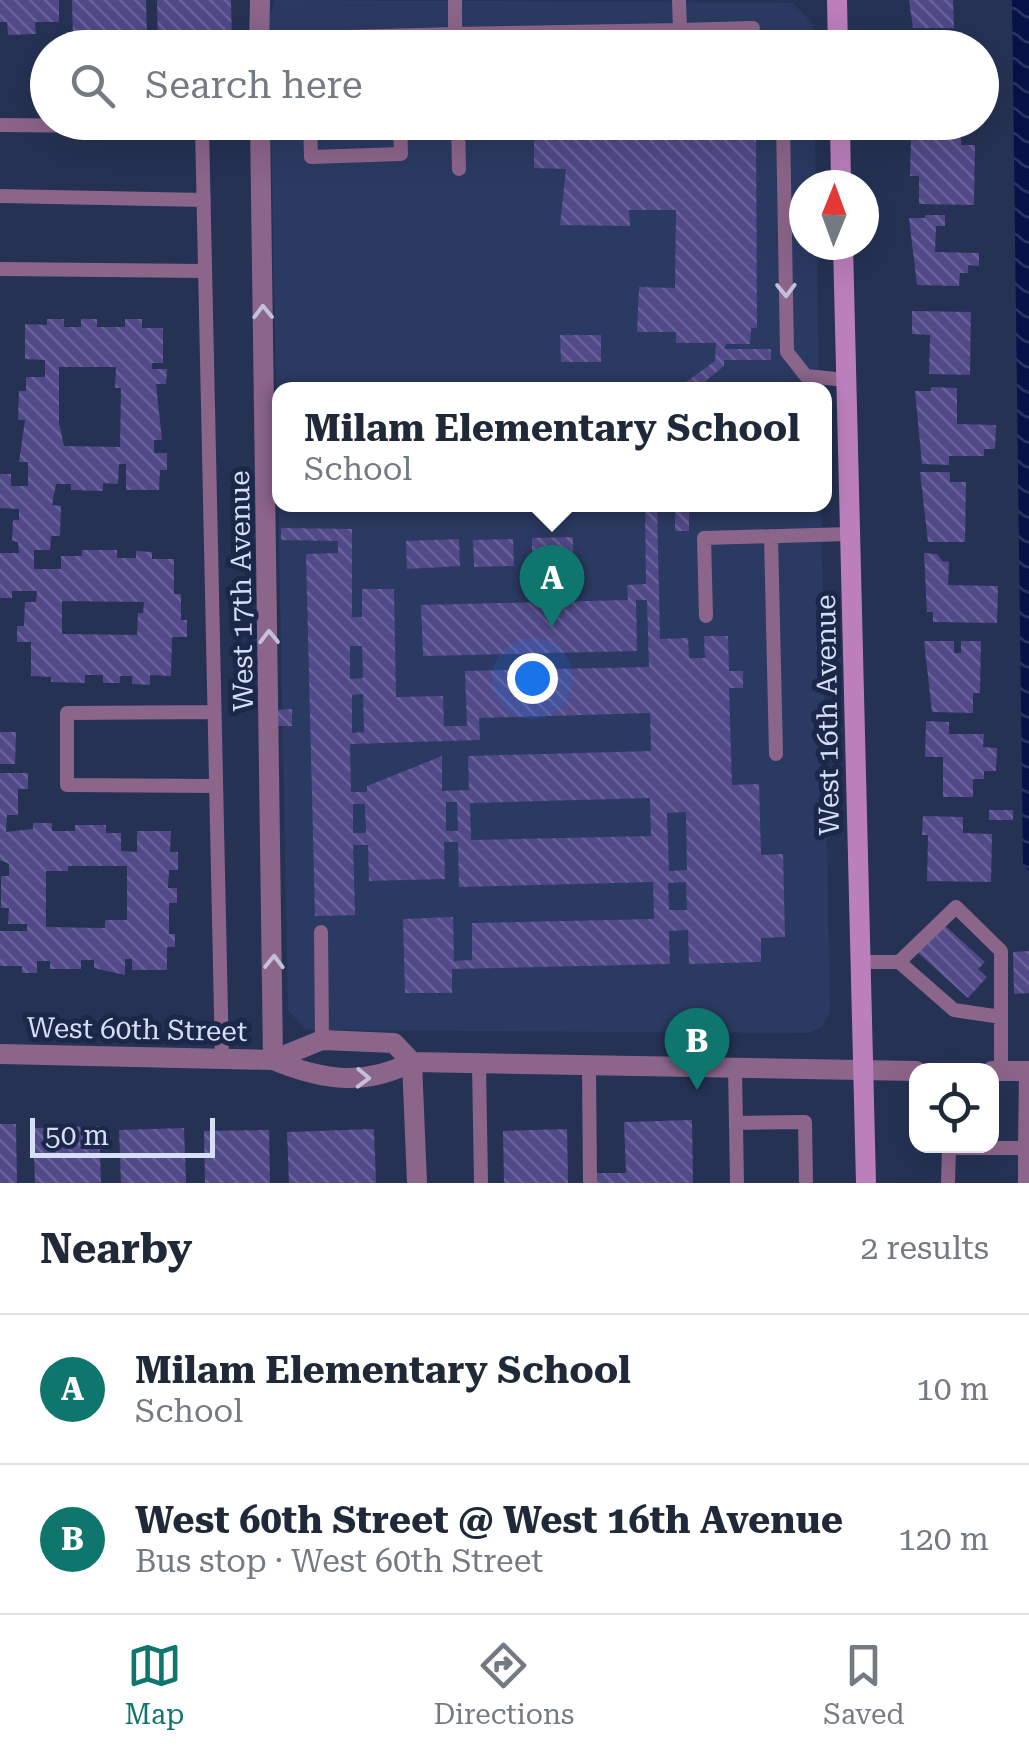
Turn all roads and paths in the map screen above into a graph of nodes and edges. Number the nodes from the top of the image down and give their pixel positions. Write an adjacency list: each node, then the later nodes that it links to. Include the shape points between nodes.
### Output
1 (260, 0): 6 (street)
2 (455, 0): 7 (lane)
3 (679, 0): 8 (lane)
4 (837, 0): 9 (main road)
5 (753, 28): 8 (lane)
6 (259, 30)
7 (456, 30)
8 (680, 30)
9 (838, 30)
10 (0, 125): 11 (lane)
11 (30, 125)
12 (202, 140): 22 (lane)
13 (260, 140): 40 (street, West 17th Avenue, one-way to 13)
14 (311, 140): 15 (lane, via 312,156 400,154)
15 (400, 140)
16 (458, 140): 19 (lane)
17 (783, 140): 26 (lane, one-way to 26, via 787,352 806,376)
18 (841, 140): 20 (main road)
19 (459, 168)
20 (842, 170)
21 (0, 196): 22 (lane)
22 (204, 200): 25 (lane)
23 (843, 260): 26 (main road, West 16th Avenue)
24 (0, 270): 25 (lane)
25 (205, 270): 30 (lane)
26 (846, 380): 27 (main road, West 16th Avenue)
27 (850, 534): 28 (lane); 34 (main road, West 16th Avenue)
28 (771, 536): 29 (lane, via 704,538); 31 (lane)
29 (706, 616)
30 (214, 712): 32 (lane); 32 (lane, via 67,713 67,785)
31 (776, 754)
32 (216, 786): 39 (lane)
33 (321, 932): 37 (lane)
34 (861, 962): 35 (lane); 46 (main road, West 16th Avenue)
35 (899, 962): 36 (lane, via 954,1010); 36 (lane, via 956,907 1001,950)
36 (1001, 1018): 42 (lane)
37 (322, 1040): 40 (street, West 60th Street); 41 (street, West 60th Street, via 394,1043)
38 (0, 1054): 39 (street, West 60th Street)
39 (222, 1059): 40 (street, West 60th Street)
40 (273, 1060): 41 (street, West 60th Street, one-way to 41, via 312,1076 380,1078)
41 (412, 1062): 43 (street, West 60th Street); 52 (street)
42 (997, 1063)
43 (480, 1064): 44 (street, West 60th Street); 53 (lane)
44 (589, 1066): 45 (street, West 60th Street); 54 (lane)
45 (735, 1068): 46 (street, West 60th Street); 50 (lane)
46 (863, 1070): 47 (street, West 60th Street); 57 (main road, West 16th Avenue)
47 (909, 1070)
48 (999, 1071): 49 (street)
49 (1028, 1072): 51 (lane)
50 (736, 1123): 55 (lane); 56 (lane, via 805,1122)
51 (1026, 1148): 58 (lane, via 948,1148); 59 (lane)
52 (417, 1183)
53 (481, 1183)
54 (590, 1183)
55 (737, 1183)
56 (806, 1183)
57 (866, 1183)
58 (948, 1183)
59 (1025, 1183)

